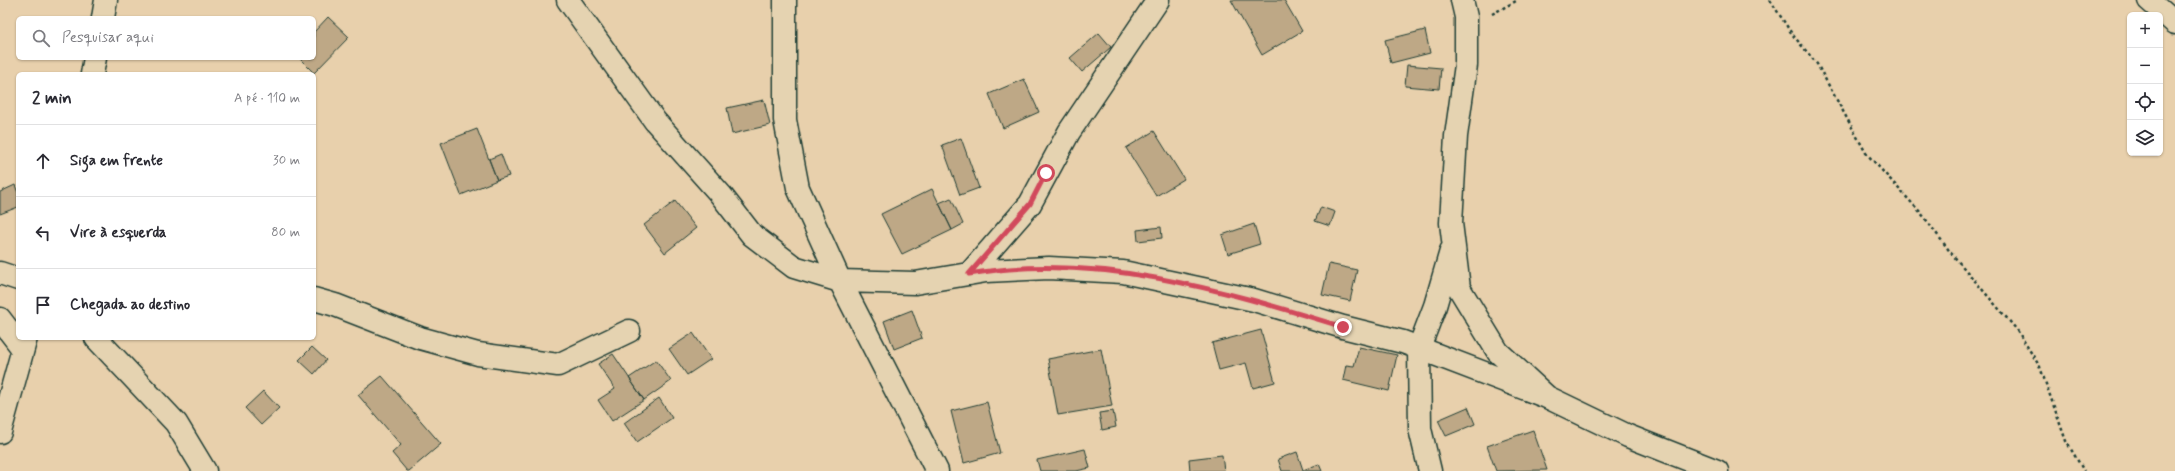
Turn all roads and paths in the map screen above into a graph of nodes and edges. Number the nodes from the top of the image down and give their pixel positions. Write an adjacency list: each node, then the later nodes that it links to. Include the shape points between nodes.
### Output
1 (106, 0): 8 (street)
2 (568, 0): 16 (street, via 655,122 721,195 752,235 794,267)
3 (785, 0): 16 (street, via 785,120 790,155 798,188)
4 (1158, 0): 14 (street, via 1069,132 1030,204)
5 (1462, 0): 12 (street, via 1466,17 1466,65 1456,136 1451,223)
6 (1770, 0): 30 (path, via 1792,34 1817,64 1866,153 1921,213 2016,330 2040,367 2066,441)
7 (2149, 0): 9 (street)
8 (103, 16)
9 (2175, 23)
10 (95, 60): 11 (street)
11 (92, 72)
12 (1453, 242): 23 (street, via 1435,306); 24 (street, via 1458,288 1498,352)
13 (0, 273): 15 (street)
14 (969, 274): 16 (street, via 915,283); 23 (street, via 1049,268 1123,272 1254,300)
15 (16, 278)
16 (840, 281): 27 (street)
17 (316, 300): 19 (street, via 335,305 420,338 478,354 558,365)
18 (0, 319): 20 (street)
19 (629, 331)
20 (16, 335)
21 (98, 340): 26 (street, via 176,423)
22 (25, 344): 25 (street)
23 (1419, 348): 24 (street); 28 (street, via 1420,429)
24 (1547, 397): 29 (street, via 1628,436)
25 (0, 432)
26 (204, 471)
27 (937, 471)
28 (1430, 471)
29 (1717, 471)
30 (2084, 471)

